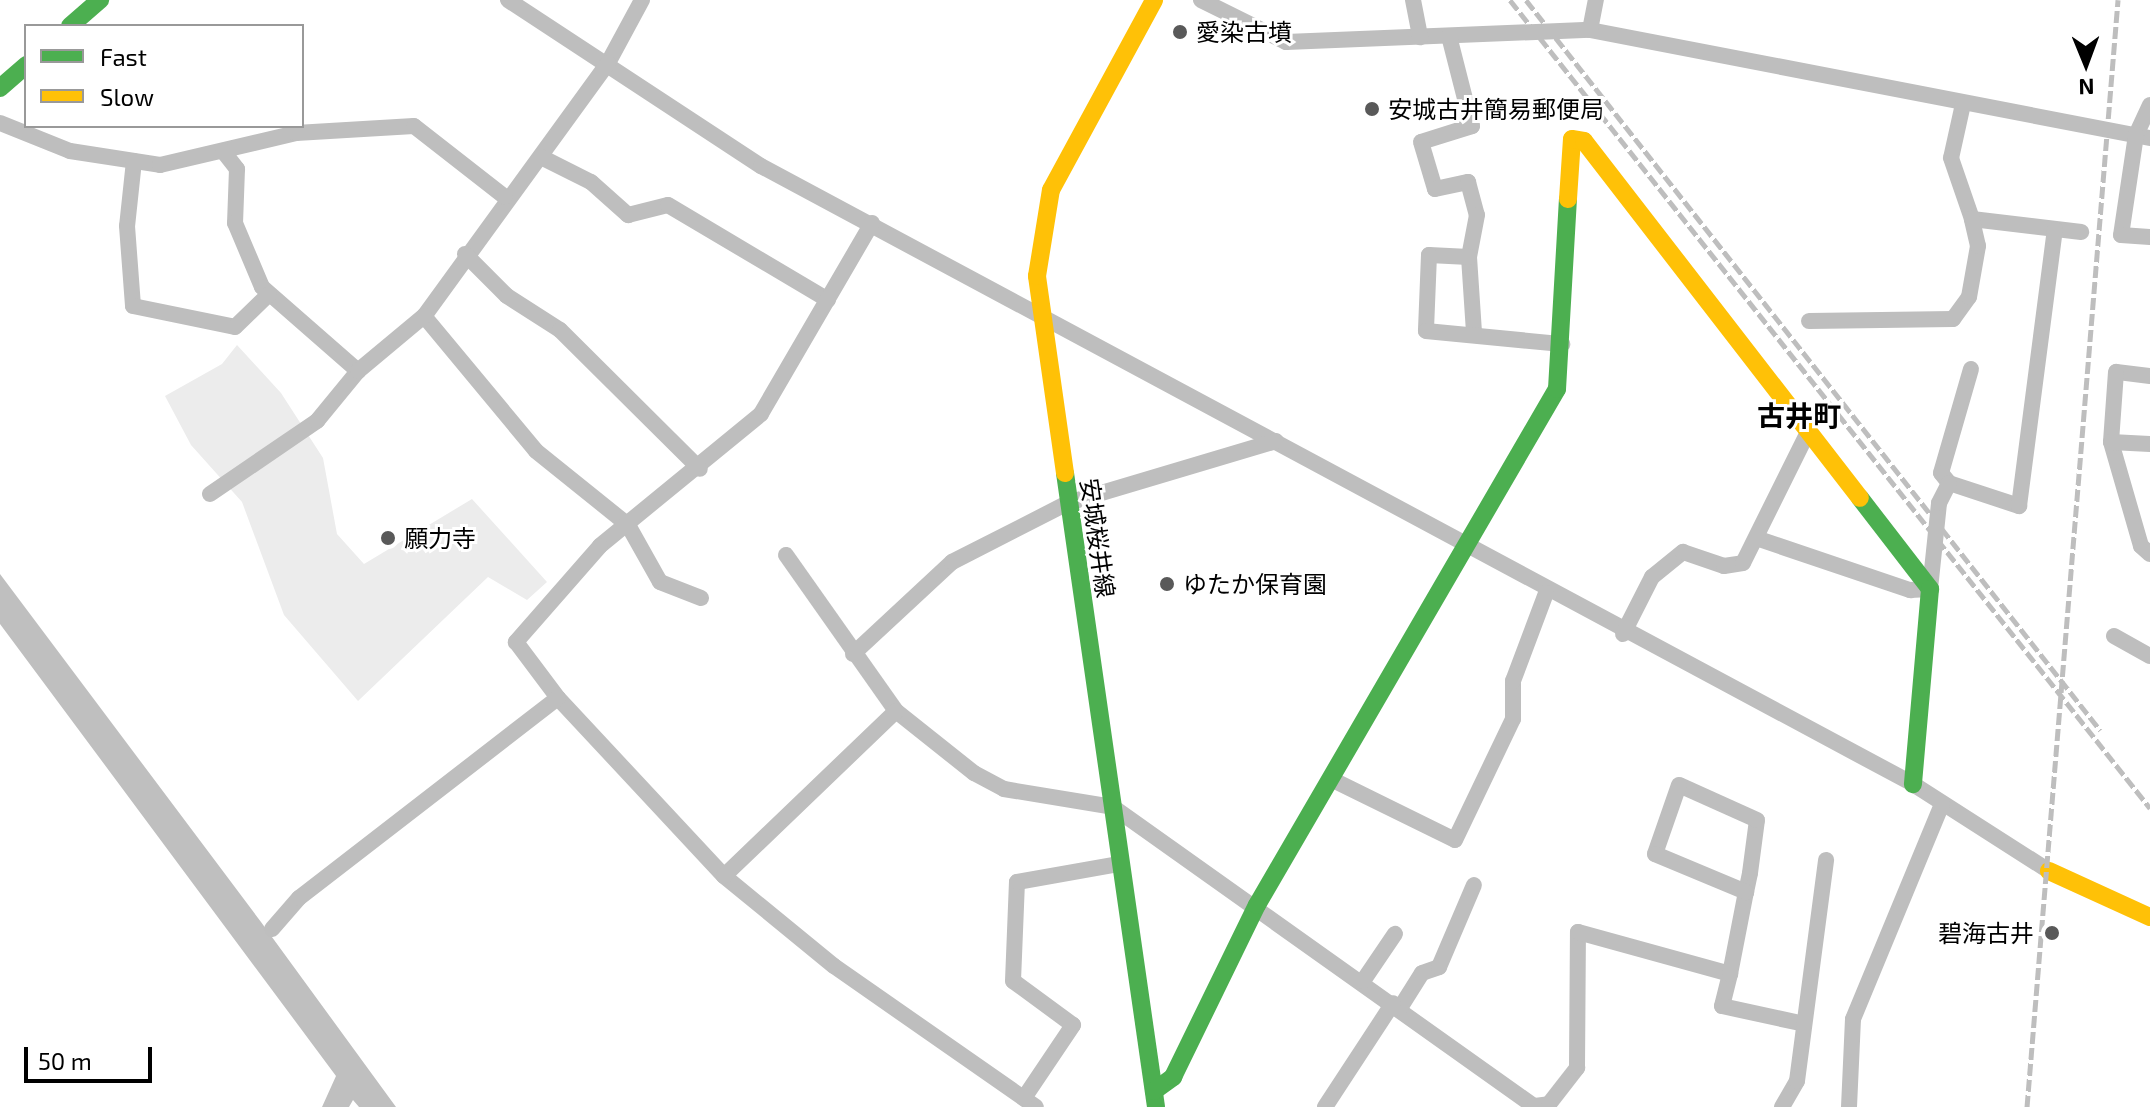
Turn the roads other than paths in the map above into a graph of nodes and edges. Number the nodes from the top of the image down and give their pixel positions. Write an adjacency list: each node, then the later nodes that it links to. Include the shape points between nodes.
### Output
1 (100, 0): 8 (street)
2 (508, 0): 12 (street)
3 (642, 0): 12 (street)
4 (1154, 0): 32 (street, 安城桜井線, via 1051,190 1038,255)
5 (1201, 0): 11 (street, via 1286,42)
6 (1413, 0): 11 (street)
7 (1596, 0): 9 (street)
8 (72, 24)
9 (1590, 30): 10 (street); 15 (street)
10 (1449, 36): 11 (street); 29 (street, via 1472,126 1421,142 1435,189 1468,182 1477,215)
11 (1420, 37)
12 (608, 63): 20 (street); 24 (street, via 761,166)
13 (24, 67): 14 (street)
14 (0, 88)
15 (1963, 104): 18 (street); 23 (street, via 1951,158)
16 (2150, 105): 18 (street)
17 (0, 123): 21 (street, via 20,137)
18 (2143, 137): 27 (street, via 2121,235)
19 (223, 151): 21 (street, via 187,163); 22 (street, via 296,133 414,126); 30 (street, via 237,169 235,223)
20 (541, 157): 22 (street); 31 (street, via 591,182 628,215 668,205)
21 (134, 161): 30 (street, via 127,226 133,306 235,327)
22 (505, 197): 28 (street)
23 (1972, 219): 25 (street); 34 (street, via 1978,246 1969,297 1953,319)
24 (872, 223): 31 (street); 32 (street)
25 (2055, 229): 26 (street); 45 (street, via 2019,506)
26 (2081, 232)
27 (2150, 237)
28 (465, 254): 33 (street); 44 (street, via 507,296 560,330)
29 (1469, 257): 35 (street); 35 (street, via 1429,255 1426,331)
30 (269, 294): 38 (street)
31 (828, 300): 44 (street, via 761,414)
32 (1042, 311): 41 (street); 47 (street, 安城桜井線)
33 (424, 316): 38 (street); 48 (street, via 536,451)
34 (1809, 321)
35 (1474, 333): 36 (street)
36 (1562, 344): 40 (street, via 1569,143 1578,138); 50 (street, via 1557,389)
37 (1971, 369): 45 (street, via 1941,473)
38 (358, 371): 46 (street, via 317,421)
39 (2150, 376): 42 (street, via 2116,372)
40 (1807, 434): 49 (street); 53 (street)
41 (1276, 441): 47 (street); 50 (street)
42 (2111, 442): 43 (street); 51 (street, via 2141,546)
43 (2150, 444)
44 (700, 469): 48 (street)
45 (1949, 483): 53 (street, via 1939,503)
46 (210, 494)
47 (1068, 503): 58 (street, via 952,562); 65 (street, 安城桜井線)
48 (628, 525): 55 (street, via 660,582); 60 (street, via 556,588 516,642)
49 (1756, 538): 53 (street, via 1910,590); 56 (street, via 1743,563 1724,566 1683,552 1652,577)
50 (1463, 546): 54 (street); 62 (street)
51 (2150, 554)
52 (786, 555): 58 (street)
53 (1930, 589): 63 (street)
54 (1546, 593): 56 (street); 62 (street, via 1513,681 1513,719 1455,840)
55 (701, 598)
56 (1623, 634): 63 (street)
57 (2114, 636): 59 (street)
58 (853, 654): 61 (street)
59 (2150, 656)
60 (558, 698): 69 (street); 74 (street, via 299,898)
61 (896, 711): 65 (street, via 1004,789); 69 (street)
62 (1331, 779): 72 (street)
63 (1913, 784): 64 (street)
64 (1942, 804): 68 (street); 86 (street, via 1853,1019)
65 (1113, 807): 67 (street, 安城桜井線); 72 (street)
66 (1826, 860): 79 (street)
67 (1119, 864): 80 (street, 安城桜井線); 81 (street, via 1017,882 1013,981 1073,1025)
68 (2049, 871): 73 (street)
69 (724, 876): 81 (street, via 834,966)
70 (1474, 885): 78 (street, via 1439,967 1422,973)
71 (1746, 892): 71 (street, via 1757,820 1679,785 1655,854); 76 (street)
72 (1257, 905): 77 (street); 80 (street, via 1173,1077)
73 (2150, 917)
74 (272, 929)
75 (1395, 934): 77 (street)
76 (1730, 974): 79 (street, via 1722,1006); 82 (street, via 1578,932 1577,1068)
77 (1363, 981): 78 (street)
78 (1397, 1005): 82 (street); 83 (street)
79 (1800, 1023): 85 (street, via 1797,1081)
80 (1155, 1099)
81 (1030, 1102)
82 (1540, 1106): 84 (street)
83 (1325, 1107)
84 (1566, 1107)
85 (1782, 1107)
86 (1849, 1107)

